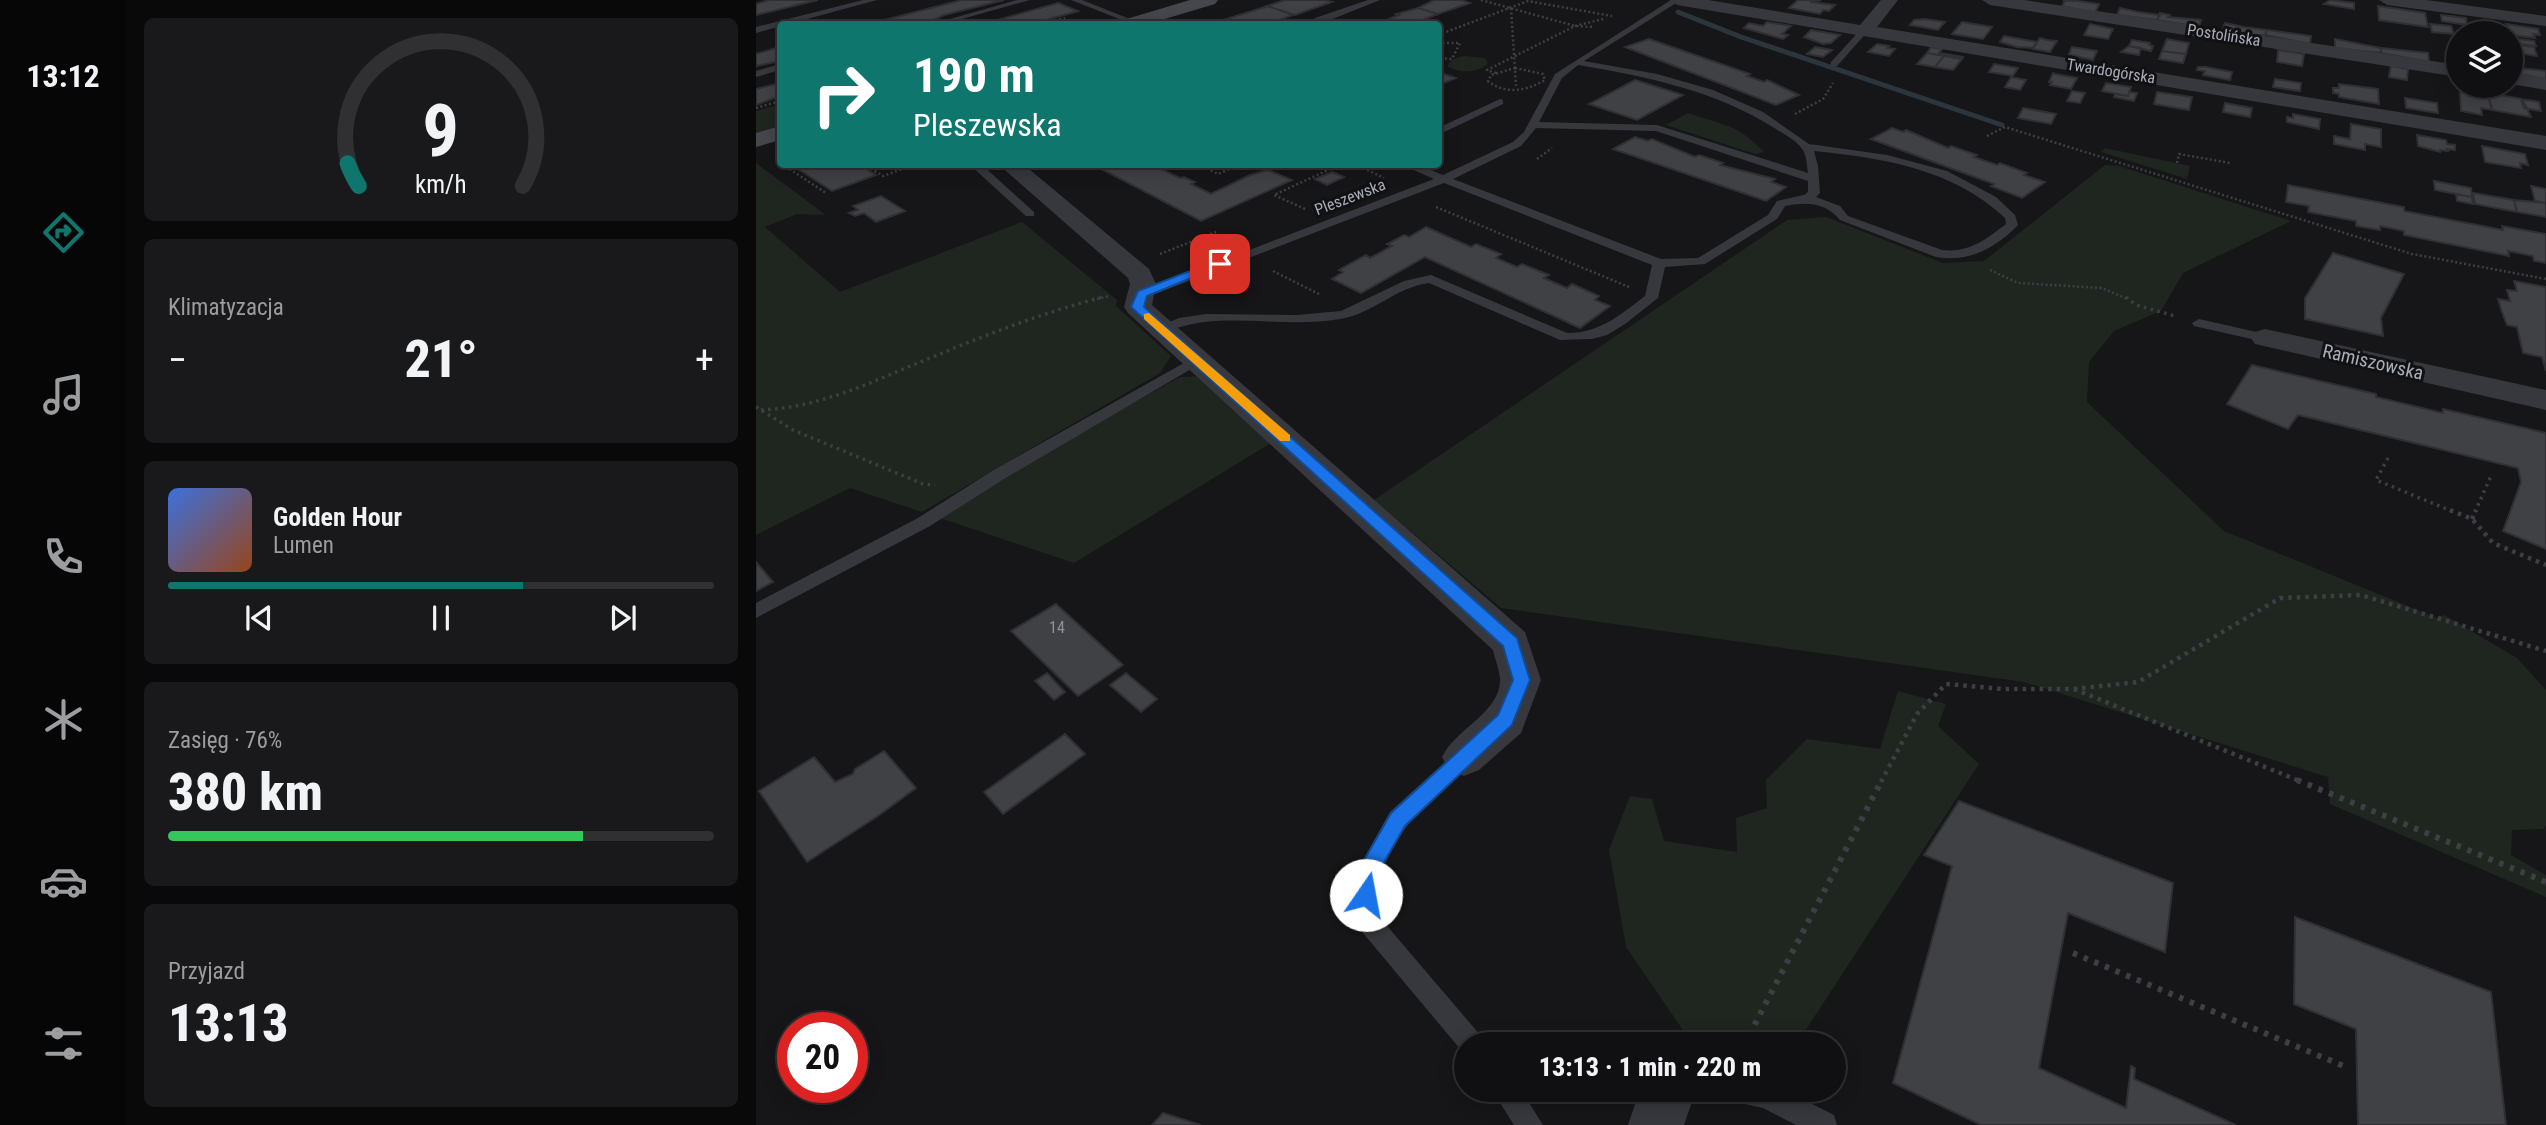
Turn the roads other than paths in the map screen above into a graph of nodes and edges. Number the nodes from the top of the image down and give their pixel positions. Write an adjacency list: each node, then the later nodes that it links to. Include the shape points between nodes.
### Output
1 (873, 0): 11 (lane)
2 (1026, 0): 12 (lane)
3 (1075, 0): 13 (lane)
4 (1209, 0): 14 (street)
5 (1376, 0): 15 (lane)
6 (1677, 0): 19 (street, Twardogórska); 20 (lane, Pleszewska)
7 (1890, 0): 19 (street)
8 (1990, 0): 23 (street, Postolińska)
9 (2387, 0): 10 (street)
10 (2494, 7): 16 (street)
11 (791, 21)
12 (947, 21)
13 (1126, 21)
14 (1142, 21)
15 (1318, 21)
16 (2546, 21)
17 (777, 25): 18 (lane)
18 (756, 30)
19 (1865, 30): 21 (lane); 32 (street, Twardogórska)
20 (1576, 62): 28 (lane, Pleszewska, via 1558,76); 33 (lane, via 1681,81 1737,102)
21 (1834, 65)
22 (777, 68): 24 (lane)
23 (2446, 69)
24 (756, 74)
25 (2523, 80): 26 (street)
26 (2546, 84)
27 (1500, 102): 29 (lane)
28 (1532, 125): 37 (lane, via 1657,128); 38 (lane, Pleszewska, via 1517,144)
29 (1442, 130)
30 (777, 134): 31 (street)
31 (756, 140)
32 (2546, 143)
33 (1805, 147): 37 (lane); 39 (lane, via 1896,160 1975,187 2011,217 2012,225 1974,253 1940,254 1843,218 1836,208)
34 (978, 168): 40 (lane)
35 (1014, 168): 42 (street, via 1140,275)
36 (1414, 168): 38 (lane)
37 (1814, 179): 39 (lane, via 1814,192)
38 (1441, 180): 41 (lane); 42 (lane, Pleszewska)
39 (1808, 198): 41 (lane, via 1782,203 1773,217 1700,261)
40 (1030, 214)
41 (1660, 263): 44 (lane, via 1651,298 1601,335 1586,338 1565,337 1431,279 1412,282 1355,311 1316,318 1198,318)
42 (1129, 294): 44 (street)
43 (2199, 323): 45 (lane, Ramiszowska)
44 (1162, 328): 46 (street)
45 (2265, 338): 47 (street, Ramiszowska)
46 (1198, 359): 48 (lane, via 924,522); 49 (street, via 1511,643 1521,680 1506,720)
47 (2546, 400)
48 (756, 611)
49 (1464, 757): 50 (lane, via 1398,819 1373,862 1366,895 1371,925)
50 (1461, 1032)
51 (1514, 1102): 54 (lane)
52 (1664, 1102): 55 (street)
53 (1780, 1102): 56 (lane)
54 (1530, 1125)
55 (1656, 1125)
56 (1824, 1125)

